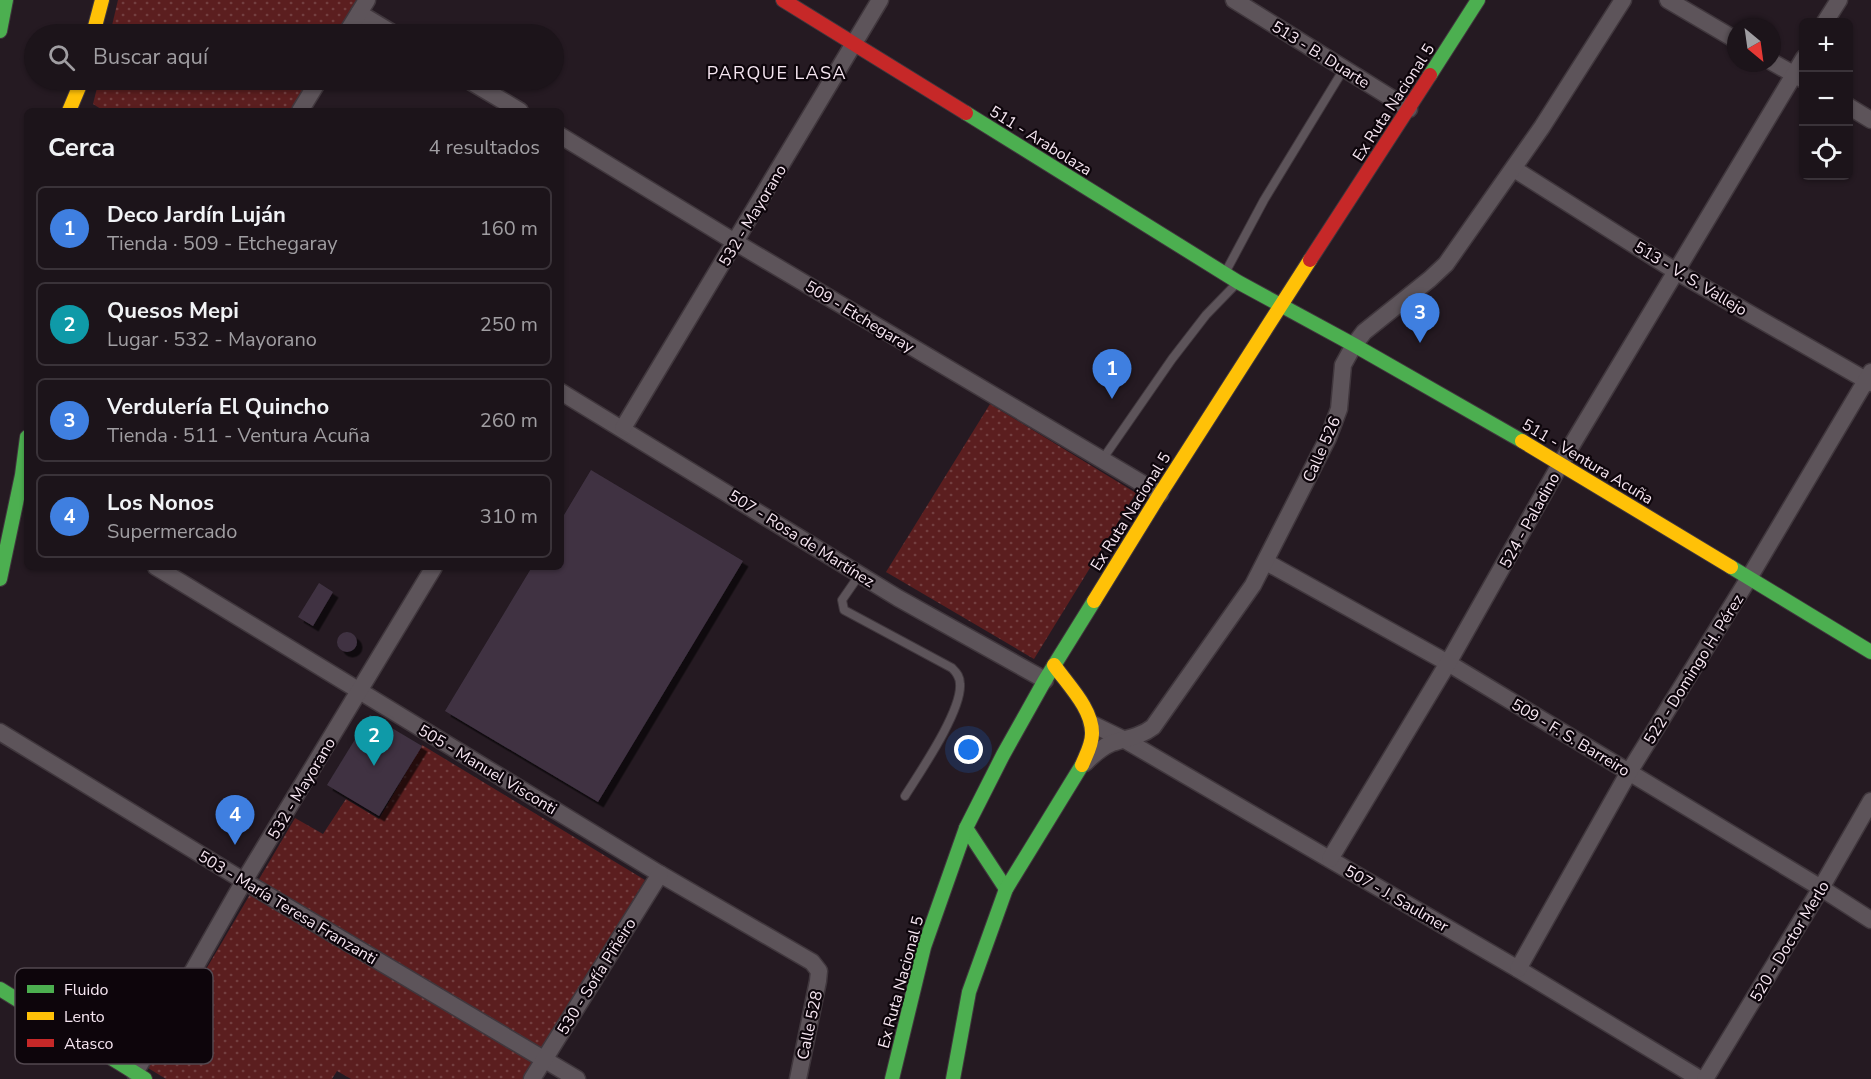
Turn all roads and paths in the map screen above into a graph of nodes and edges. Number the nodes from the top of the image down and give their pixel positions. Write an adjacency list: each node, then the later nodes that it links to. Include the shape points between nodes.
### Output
1 (6, 0): 15 (main road)
2 (102, 0): 12 (main road)
3 (783, 0): 17 (main road, 511 - Arabolaza)
4 (880, 0): 17 (street, 532 - Mayorano)
5 (1233, 0): 19 (street, 513 - B. Duarte)
6 (1478, 0): 27 (main road, Ex Ruta Nacional 5)
7 (1623, 0): 31 (street, Calle 526)
8 (1668, 0): 16 (street)
9 (1839, 0): 11 (street)
10 (363, 7): 13 (street); 14 (street)
11 (1828, 18)
12 (96, 24)
13 (352, 24)
14 (383, 24)
15 (0, 31)
16 (1727, 35)
17 (855, 43): 32 (street, 532 - Mayorano); 34 (main road, 511 - Arabolaza)
18 (1781, 67): 20 (street)
19 (1345, 68): 27 (street, 513 - B. Duarte); 34 (lane, via 1264,200)
20 (1798, 77): 33 (street, 524 - Paladino)
21 (79, 90): 24 (main road)
22 (313, 90): 25 (street)
23 (485, 90): 26 (street)
24 (74, 108)
25 (302, 108)
26 (515, 108)
27 (1409, 109): 36 (main road, Ex Ruta Nacional 5)
28 (1853, 109): 29 (street)
29 (1871, 120)
30 (564, 138): 32 (street, 509 - Etchegaray)
31 (1514, 169): 33 (street, 513 - V. S. Vallejo); 37 (street, Calle 526, via 1446,264)
32 (735, 242): 40 (street, 532 - Mayorano); 42 (street, 509 - Etchegaray)
33 (1677, 272): 38 (street, 513 - V. S. Vallejo); 43 (street, 524 - Paladino)
34 (1225, 273): 35 (main road, 511 - Arabolaza)
35 (1238, 282): 36 (main road, 511 - Arabolaza); 42 (lane, via 1172,359)
36 (1282, 307): 37 (main road, 511 - Ventura Acuña); 44 (main road, Ex Ruta Nacional 5)
37 (1353, 345): 43 (main road, 511 - Ventura Acuña); 46 (street, Calle 526, via 1343,365 1339,409 1328,438)
38 (1869, 378): 50 (street, 522 - Domingo H. Pérez)
39 (564, 394): 40 (street, 507 - Rosa de Martínez)
40 (623, 428): 49 (street, 507 - Rosa de Martínez)
41 (24, 460): 45 (main road)
42 (1102, 460): 44 (street, 509 - Etchegaray)
43 (1561, 463): 50 (main road, 511 - Ventura Acuña); 53 (street, 524 - Paladino)
44 (1160, 494): 54 (main road, Ex Ruta Nacional 5)
45 (21, 511): 51 (main road)
46 (1266, 562): 53 (street, 509 - F. S. Barreiro); 59 (street, Calle 526, via 1153,728)
47 (161, 570): 56 (street, 505 - Manuel Visconti)
48 (432, 570): 56 (street, 532 - Mayorano)
49 (860, 574): 55 (street, 507 - Rosa de Martínez); 62 (lane, via 842,600 844,610 959,675 958,697 940,740)
50 (1749, 578): 52 (main road, 511 - Ventura Acuña); 61 (street, 522 - Domingo H. Pérez)
51 (0, 579)
52 (1871, 652)
53 (1448, 663): 61 (street, 509 - F. S. Barreiro); 65 (street, 524 - Paladino)
54 (1054, 665): 55 (main road, Ex Ruta Nacional 5); 57 (main road)
55 (1044, 680): 64 (main road, Ex Ruta Nacional 5)
56 (360, 691): 66 (street, 505 - Manuel Visconti); 67 (street, 532 - Mayorano)
57 (1092, 724): 59 (street, 507 - J. Saulmer); 60 (main road)
58 (0, 732): 67 (street, 503 - María Teresa Franzanti)
59 (1125, 740): 60 (street, Calle 526, via 1111,743); 65 (street, 507 - J. Saulmer)
60 (1082, 765): 69 (main road)
61 (1629, 772): 68 (street, 509 - F. S. Barreiro); 72 (street, 522 - Domingo H. Pérez)
62 (905, 796)
63 (1871, 801): 68 (street, 520 - Doctor Merlo)
64 (966, 828): 69 (main road); 82 (main road, Ex Ruta Nacional 5, via 924,946)
65 (1330, 859): 72 (street, 507 - J. Saulmer)
66 (660, 874): 73 (street, 505 - Manuel Visconti, via 812,962); 76 (street, 530 - Sofía Piñeiro)
67 (244, 881): 71 (street, 532 - Mayorano); 76 (street, 503 - María Teresa Franzanti)
68 (1821, 888): 70 (street, 509 - F. S. Barreiro); 85 (street, 520 - Doctor Merlo)
69 (1006, 889): 83 (main road, via 969,992)
70 (1871, 920)
71 (198, 968)
72 (1518, 969): 84 (street, 507 - J. Saulmer)
73 (819, 970): 81 (street, Calle 528)
74 (0, 989): 75 (main road)
75 (15, 998)
76 (544, 1060): 79 (street, 530 - Sofía Piñeiro); 80 (street, 503 - María Teresa Franzanti)
77 (121, 1064): 78 (main road)
78 (140, 1076)
79 (532, 1079)
80 (577, 1079)
81 (798, 1079)
82 (892, 1079)
83 (952, 1079)
84 (1700, 1079)
85 (1705, 1079)

